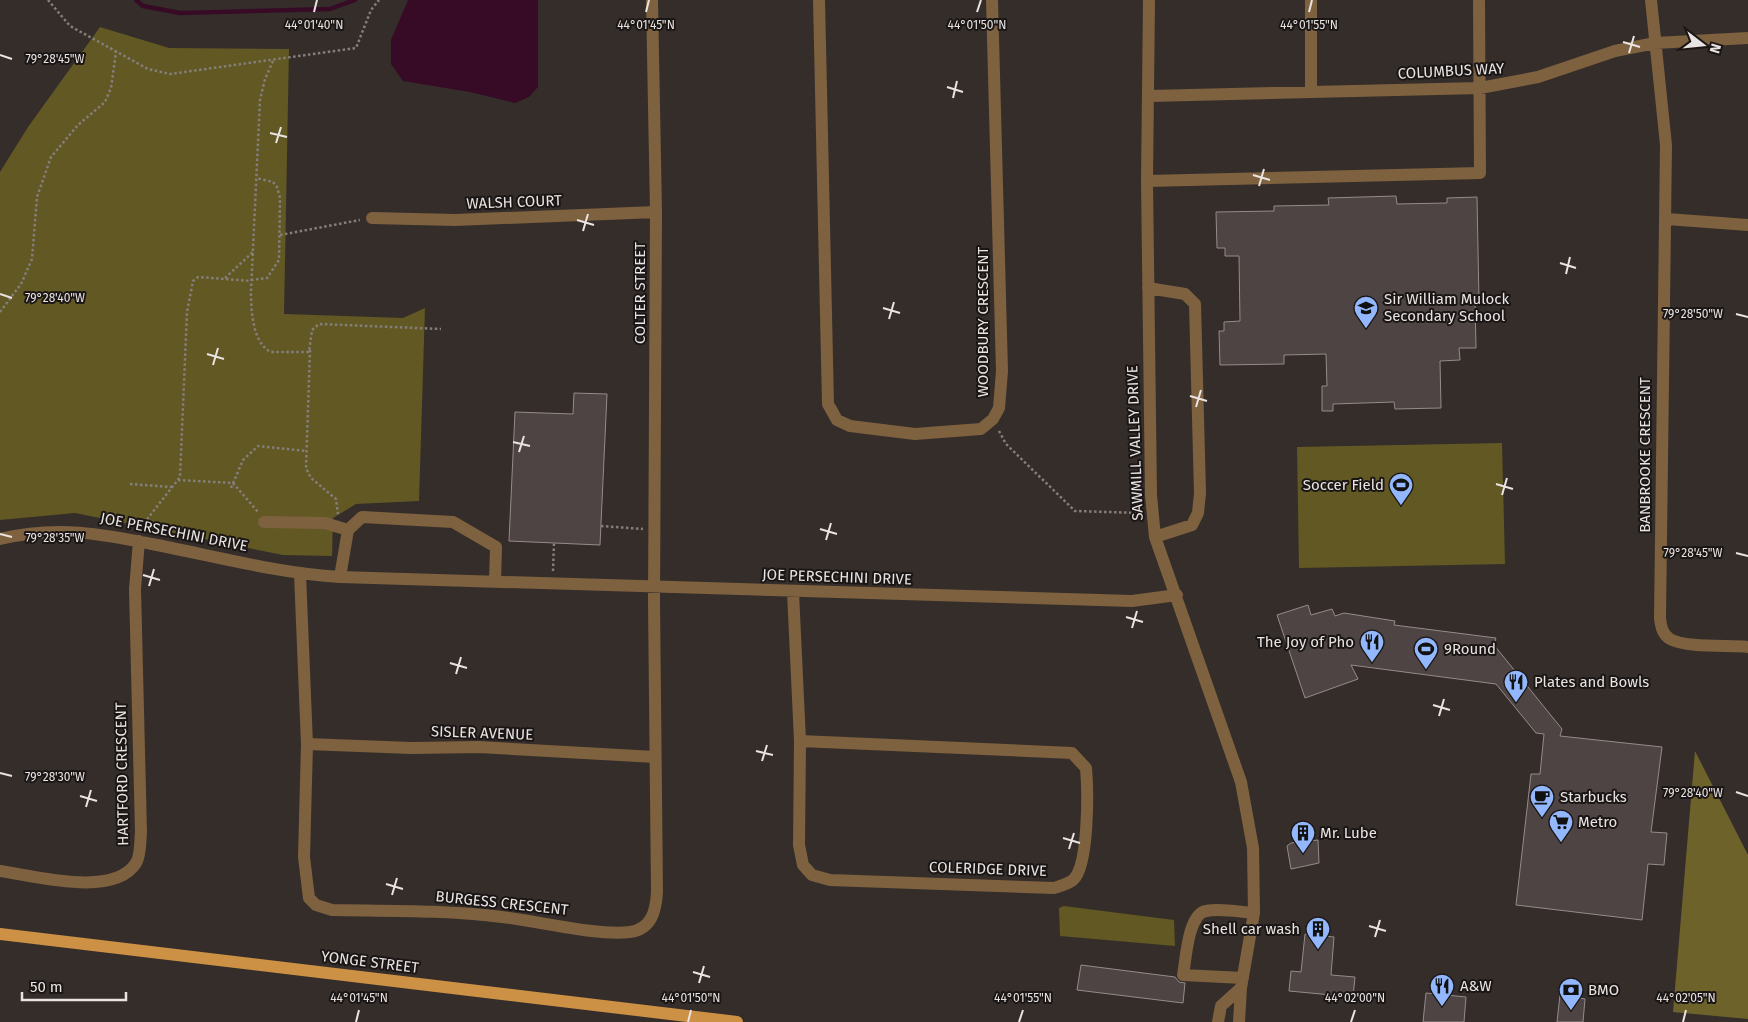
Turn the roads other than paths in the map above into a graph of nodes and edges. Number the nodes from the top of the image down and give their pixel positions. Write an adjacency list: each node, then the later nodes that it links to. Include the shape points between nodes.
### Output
1 (652, 0): 14 (street, COLTER STREET)
2 (819, 0): 3 (street, WOODBURY CRESCENT, via 828,404 837,420 850,426 915,434 981,429 998,408 1002,371)
3 (992, 0)
4 (1149, 0): 12 (street, SAWMILL VALLEY DRIVE)
5 (1311, 0): 11 (street)
6 (1479, 0): 10 (street)
7 (1651, 0): 9 (street, BANBROOKE CRESCENT)
8 (1748, 38): 9 (street, COLUMBUS WAY)
9 (1655, 43): 10 (street, COLUMBUS WAY, via 1614,50 1538,77); 16 (street, BANBROOKE CRESCENT, via 1666,145)
10 (1480, 88): 11 (street, COLUMBUS WAY); 13 (street, via 1480,173)
11 (1311, 92): 12 (street, COLUMBUS WAY)
12 (1150, 96): 13 (street, SAWMILL VALLEY DRIVE)
13 (1147, 181): 18 (street, SAWMILL VALLEY DRIVE)
14 (656, 212): 15 (street, WALSH COURT, via 456,220); 27 (street, COLTER STREET)
15 (373, 218)
16 (1667, 219): 17 (street); 30 (street, BANBROOKE CRESCENT, via 1662,369 1661,629 1668,638 1679,643)
17 (1748, 225)
18 (1148, 288): 21 (street, SAWMILL VALLEY DRIVE); 21 (street, via 1184,294 1195,304 1199,433 1198,513 1192,525)
19 (261, 518): 20 (street, via 325,523)
20 (348, 530): 25 (street); 26 (street, via 362,517 453,522 496,547)
21 (1155, 537): 29 (street, SAWMILL VALLEY DRIVE)
22 (0, 539): 23 (street, JOE PERSECHINI DRIVE, via 16,535 91,532)
23 (139, 542): 24 (street, JOE PERSECHINI DRIVE); 34 (street, HARTFORD CRESCENT, via 134,589 141,832 138,861 130,871 105,882 79,882)
24 (300, 574): 25 (street, JOE PERSECHINI DRIVE); 32 (street, BURGESS CRESCENT)
25 (340, 577): 26 (street, JOE PERSECHINI DRIVE)
26 (495, 582): 27 (street, JOE PERSECHINI DRIVE)
27 (654, 586): 28 (street, JOE PERSECHINI DRIVE); 33 (street, BURGESS CRESCENT)
28 (793, 592): 29 (street, JOE PERSECHINI DRIVE, via 1132,601); 31 (street, COLERIDGE DRIVE)
29 (1177, 595): 35 (street, SAWMILL VALLEY DRIVE, via 1241,782 1253,848)
30 (1748, 646)
31 (800, 741): 31 (street, COLERIDGE DRIVE, via 799,845 803,865 812,875 830,880 1054,888 1074,879 1085,848 1086,768 1072,753)
32 (308, 744): 33 (street, SISLER AVENUE, via 479,747); 33 (street, BURGESS CRESCENT, via 304,857 309,898 316,905 332,910 460,912 631,932 645,925 656,913)
33 (655, 758)
34 (0, 871)
35 (1254, 912): 37 (street, SAWMILL VALLEY DRIVE); 37 (street, via 1205,911 1196,916 1190,930 1183,974)
36 (0, 934): 38 (main road, YONGE STREET)
37 (1242, 983): 39 (street, via 1221,1006); 40 (street, SAWMILL VALLEY DRIVE)
38 (737, 1022)
39 (1218, 1022)
40 (1239, 1022)

